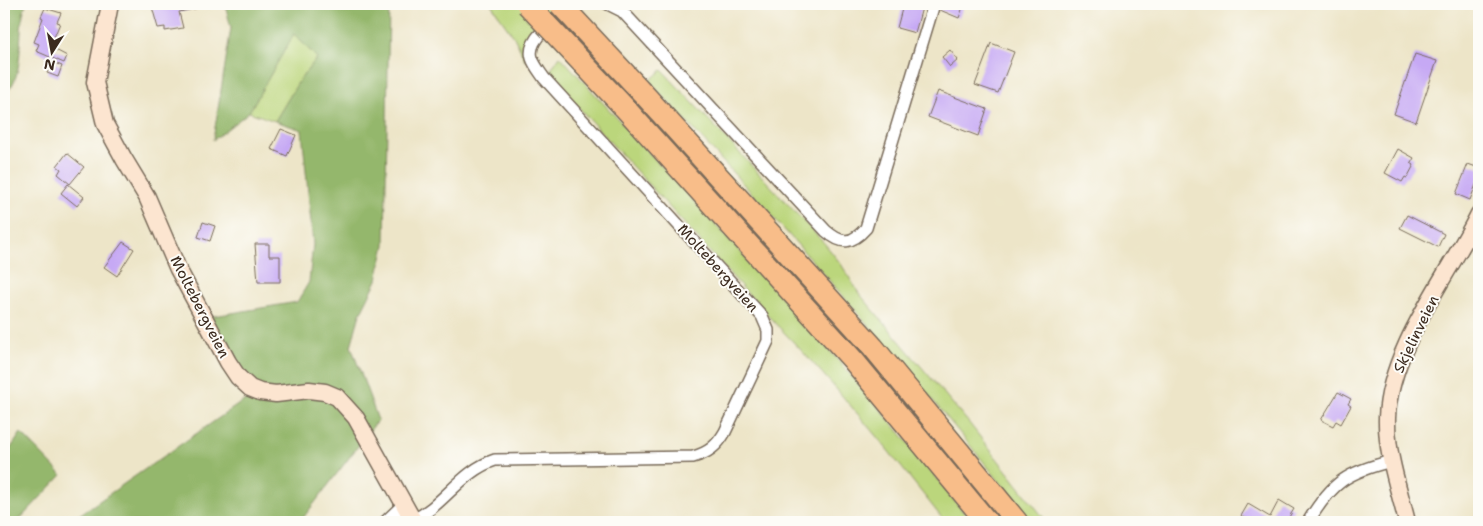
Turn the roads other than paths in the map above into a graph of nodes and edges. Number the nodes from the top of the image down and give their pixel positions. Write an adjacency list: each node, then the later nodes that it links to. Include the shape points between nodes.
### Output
1 (110, 4): 9 (main road, Moltebergveien, via 95,82 105,124 147,197 178,269 228,362 238,377 260,392 276,394 309,390 337,397 356,418)
2 (527, 4): 12 (highway, bridge, via 847,354)
3 (560, 4): 13 (highway, bridge, via 867,340)
4 (577, 4): 10 (street, Moltebergveien, via 540,33 533,45 532,57 544,78 762,316 768,330 768,341 725,432 718,443 704,454 693,458 495,460 472,472 434,507)
5 (608, 4): 6 (street, via 622,11 834,238 848,241 856,239 866,228)
6 (934, 4)
7 (1479, 214): 8 (main road, Skjelinveien, via 1396,371 1387,418)
8 (1392, 461): 14 (street, via 1350,475 1331,489); 15 (main road, Skjelinveien)
9 (404, 504): 10 (main road, Moltebergveien); 11 (street)
10 (413, 521)
11 (384, 522)
12 (987, 522)
13 (1017, 522)
14 (1308, 522)
15 (1407, 522)

